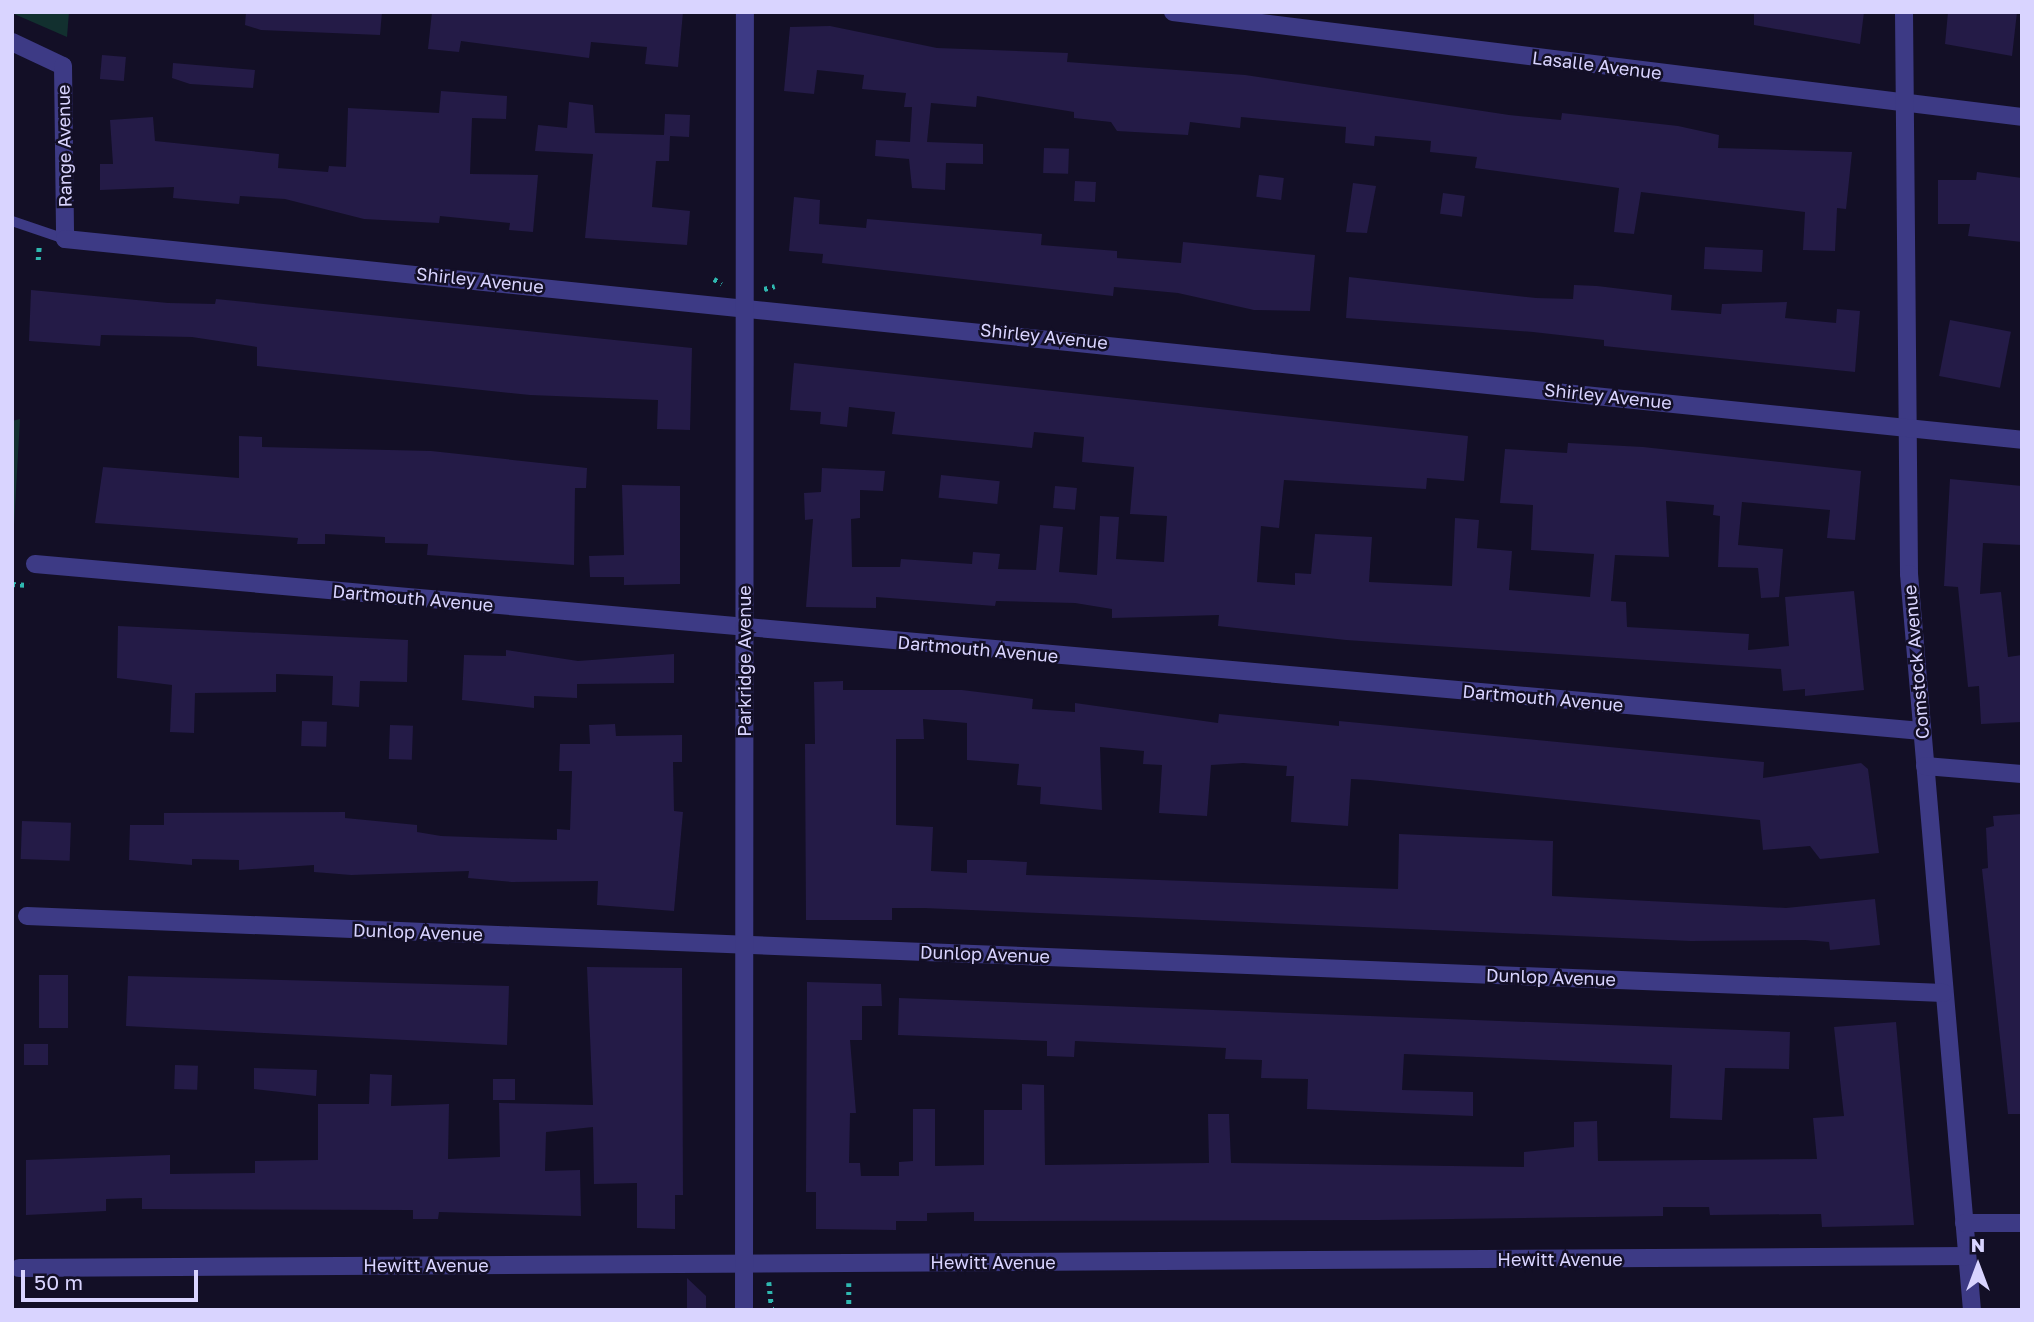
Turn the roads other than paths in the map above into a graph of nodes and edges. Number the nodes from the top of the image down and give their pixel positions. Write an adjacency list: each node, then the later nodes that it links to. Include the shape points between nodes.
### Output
1 (745, 12): 9 (street, Parkridge Avenue)
2 (1172, 12): 5 (street, Lasalle Avenue)
3 (1904, 12): 5 (street, Comstock Avenue)
4 (12, 42): 8 (street, Range Avenue, via 63,66)
5 (1905, 103): 6 (street, Lasalle Avenue); 10 (street, Comstock Avenue)
6 (2022, 117)
7 (12, 221): 8 (lane)
8 (65, 239): 9 (street, Shirley Avenue)
9 (745, 306): 10 (street, Shirley Avenue); 13 (street, Parkridge Avenue)
10 (1905, 429): 11 (street, Shirley Avenue); 14 (street, Comstock Avenue)
11 (2022, 440)
12 (35, 564): 13 (street, Dartmouth Avenue)
13 (744, 628): 14 (street, Dartmouth Avenue); 18 (street, Parkridge Avenue)
14 (1922, 731): 15 (street, Comstock Avenue)
15 (1925, 766): 16 (street); 19 (street, Comstock Avenue)
16 (2022, 774)
17 (27, 916): 18 (street, Dunlop Avenue)
18 (742, 944): 19 (street, Dunlop Avenue); 23 (street, Parkridge Avenue)
19 (1943, 993): 20 (street, Comstock Avenue)
20 (1964, 1223): 21 (street); 22 (street, Comstock Avenue)
21 (2022, 1223)
22 (1967, 1256): 23 (street, Hewitt Avenue); 26 (street, Comstock Avenue)
23 (744, 1264): 24 (street, Hewitt Avenue); 25 (street, Parkridge Avenue)
24 (19, 1268)
25 (744, 1310)
26 (1972, 1310)

